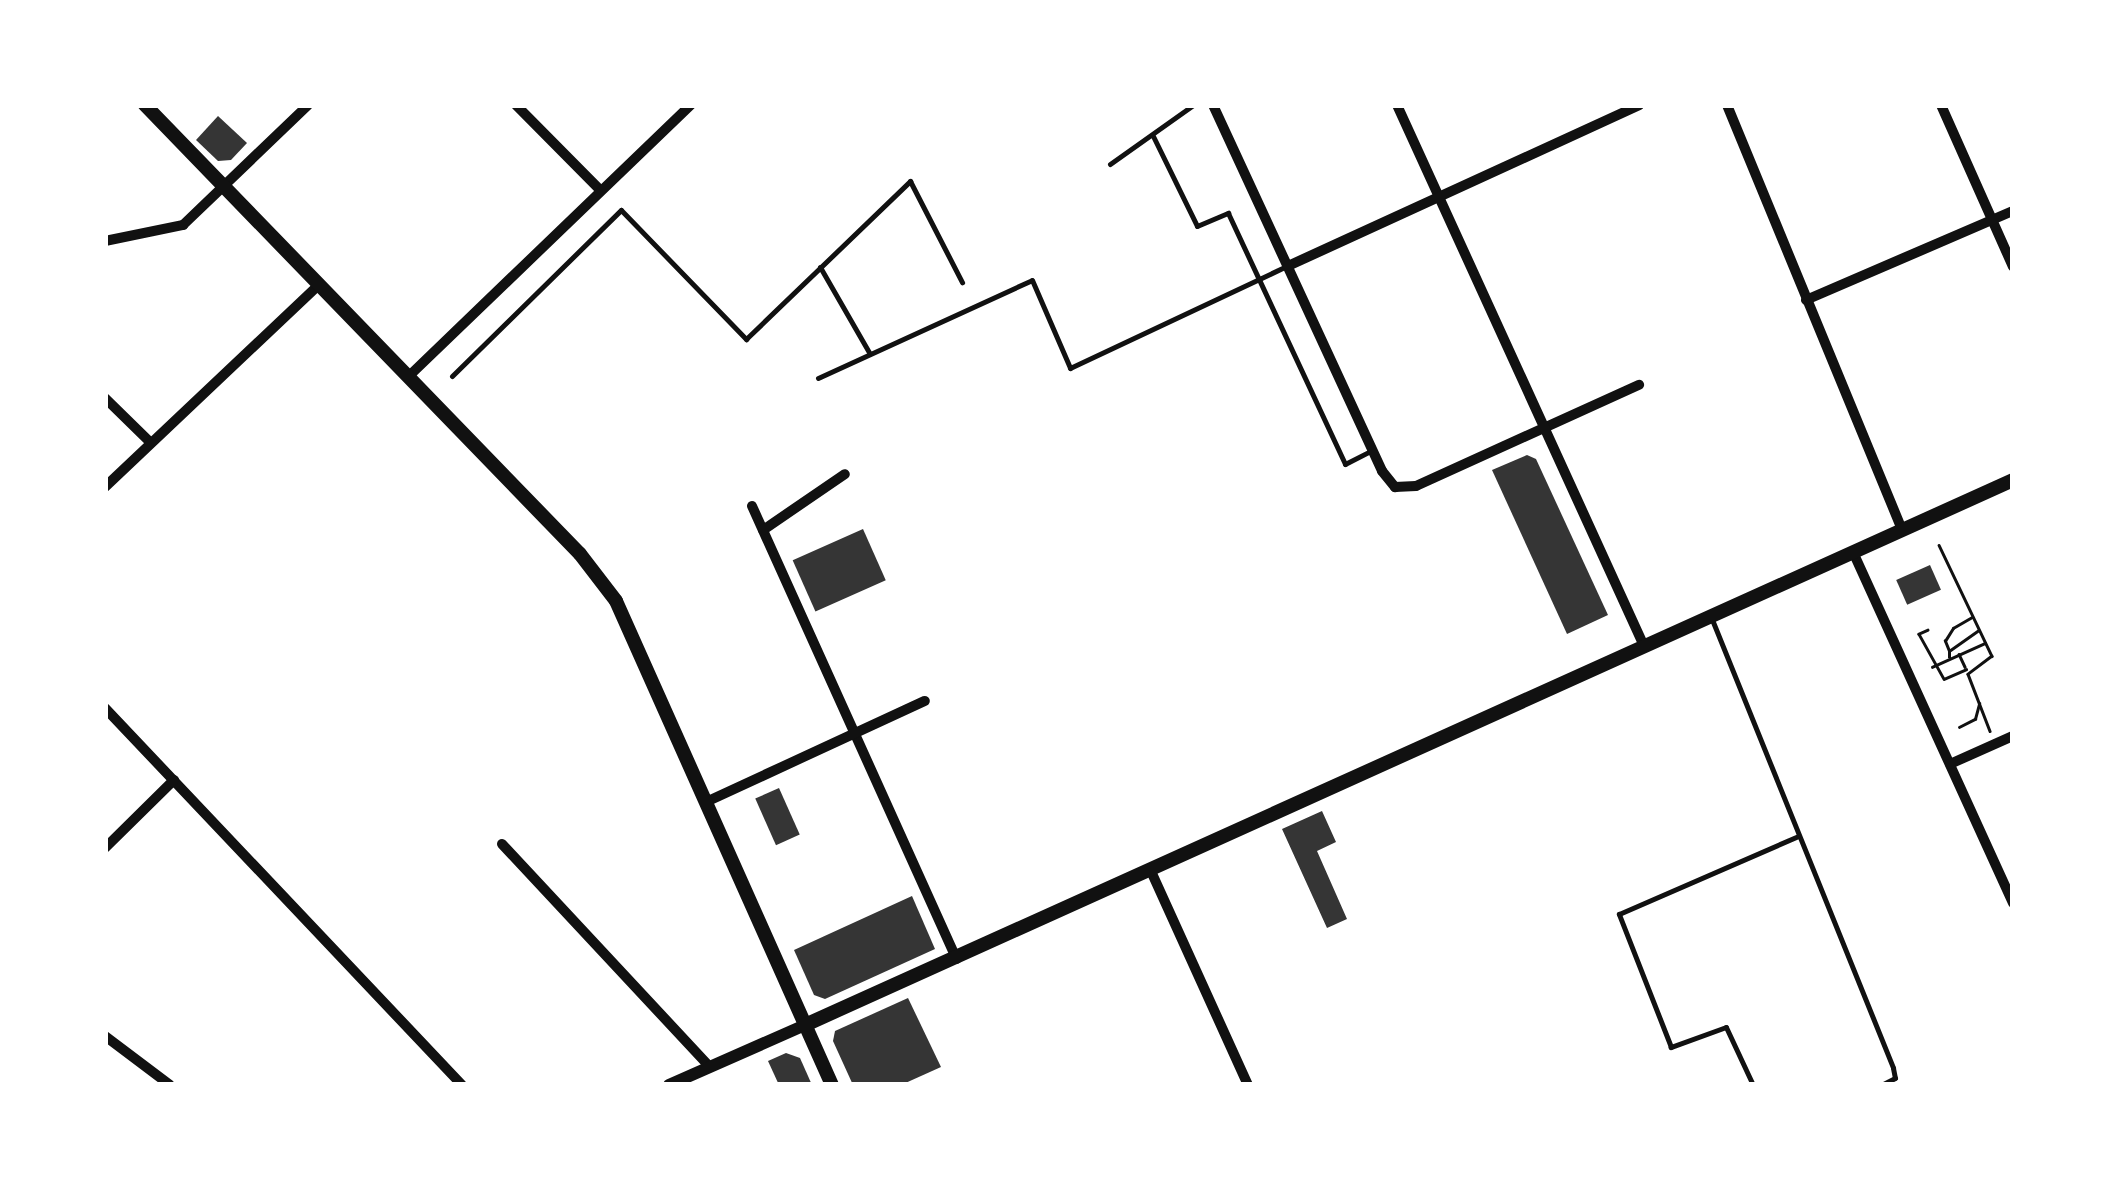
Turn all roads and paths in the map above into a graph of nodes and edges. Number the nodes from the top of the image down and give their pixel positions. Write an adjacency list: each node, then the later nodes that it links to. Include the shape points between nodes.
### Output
1 (145, 105): 13 (main road)
2 (308, 105): 13 (street)
3 (516, 105): 14 (street)
4 (691, 105): 14 (street)
5 (1193, 105): 11 (lane)
6 (1213, 105): 19 (street)
7 (1397, 105): 15 (street)
8 (1639, 105): 15 (street)
9 (1726, 105): 25 (street)
10 (1941, 105): 17 (street)
11 (1153, 136): 12 (lane); 22 (lane, via 1197,226 1228,212)
12 (1110, 164)
13 (226, 187): 18 (street, via 183,225); 24 (main road)
14 (600, 190): 27 (street)
15 (1439, 196): 19 (street); 32 (street)
16 (2013, 211): 17 (street)
17 (1993, 220): 20 (street); 25 (street)
18 (105, 241)
19 (1288, 266): 22 (lane); 34 (street)
20 (2013, 266)
21 (820, 267): 23 (lane, via 910,180); 26 (lane); 28 (lane, via 746,339 620,210)
22 (1258, 277): 26 (lane, via 1070,368 1032,280); 34 (lane, via 1345,464)
23 (962, 282)
24 (320, 284): 27 (main road); 33 (street)
25 (1806, 300): 40 (street)
26 (870, 354): 29 (lane)
27 (409, 376): 64 (main road, via 580,554 616,602)
28 (452, 376)
29 (818, 378)
30 (1639, 385): 32 (street)
31 (105, 398): 33 (street)
32 (1544, 428): 34 (street, via 1416,486 1395,487); 48 (street)
33 (151, 442): 37 (street)
34 (1373, 450)
35 (845, 474): 39 (street)
36 (2013, 480): 40 (main road)
37 (105, 486)
38 (752, 506): 39 (street)
39 (763, 530): 59 (street)
40 (1902, 530): 42 (main road)
41 (1938, 545): 44 (path)
42 (1853, 552): 43 (main road); 62 (street)
43 (1711, 616): 48 (main road); 65 (lane)
44 (1973, 616): 46 (path); 49 (path, via 1953,628 1945,640)
45 (1928, 630): 52 (path, via 1919,634)
46 (1980, 630): 47 (path); 49 (path)
47 (1986, 643): 50 (path); 54 (path, via 1992,656)
48 (1644, 646): 68 (main road)
49 (1949, 651): 51 (path)
50 (1959, 654): 51 (path); 54 (path)
51 (1949, 659): 52 (path)
52 (1937, 664): 53 (path); 54 (path, via 1944,679)
53 (1932, 667)
54 (1967, 671): 55 (path)
55 (1980, 699): 58 (path, via 1975,719); 60 (path)
56 (925, 701): 59 (street)
57 (105, 708): 63 (street)
58 (1959, 726)
59 (853, 733): 64 (street); 70 (street)
60 (1989, 733)
61 (2013, 736): 62 (street)
62 (1950, 764): 69 (street)
63 (174, 780): 67 (street); 75 (street)
64 (706, 802): 71 (main road)
65 (1798, 836): 79 (lane, via 1619,914 1671,1047 1726,1027); 80 (lane, via 1893,1068 1895,1078)
66 (502, 844): 73 (street)
67 (105, 848)
68 (1150, 868): 70 (main road); 78 (street)
69 (2013, 903)
70 (957, 959): 71 (main road)
71 (804, 1024): 73 (street); 77 (main road)
72 (105, 1036): 74 (street)
73 (709, 1066): 76 (street)
74 (170, 1085)
75 (462, 1085)
76 (669, 1085)
77 (832, 1085)
78 (1248, 1085)
79 (1754, 1085)
80 (1881, 1085)

